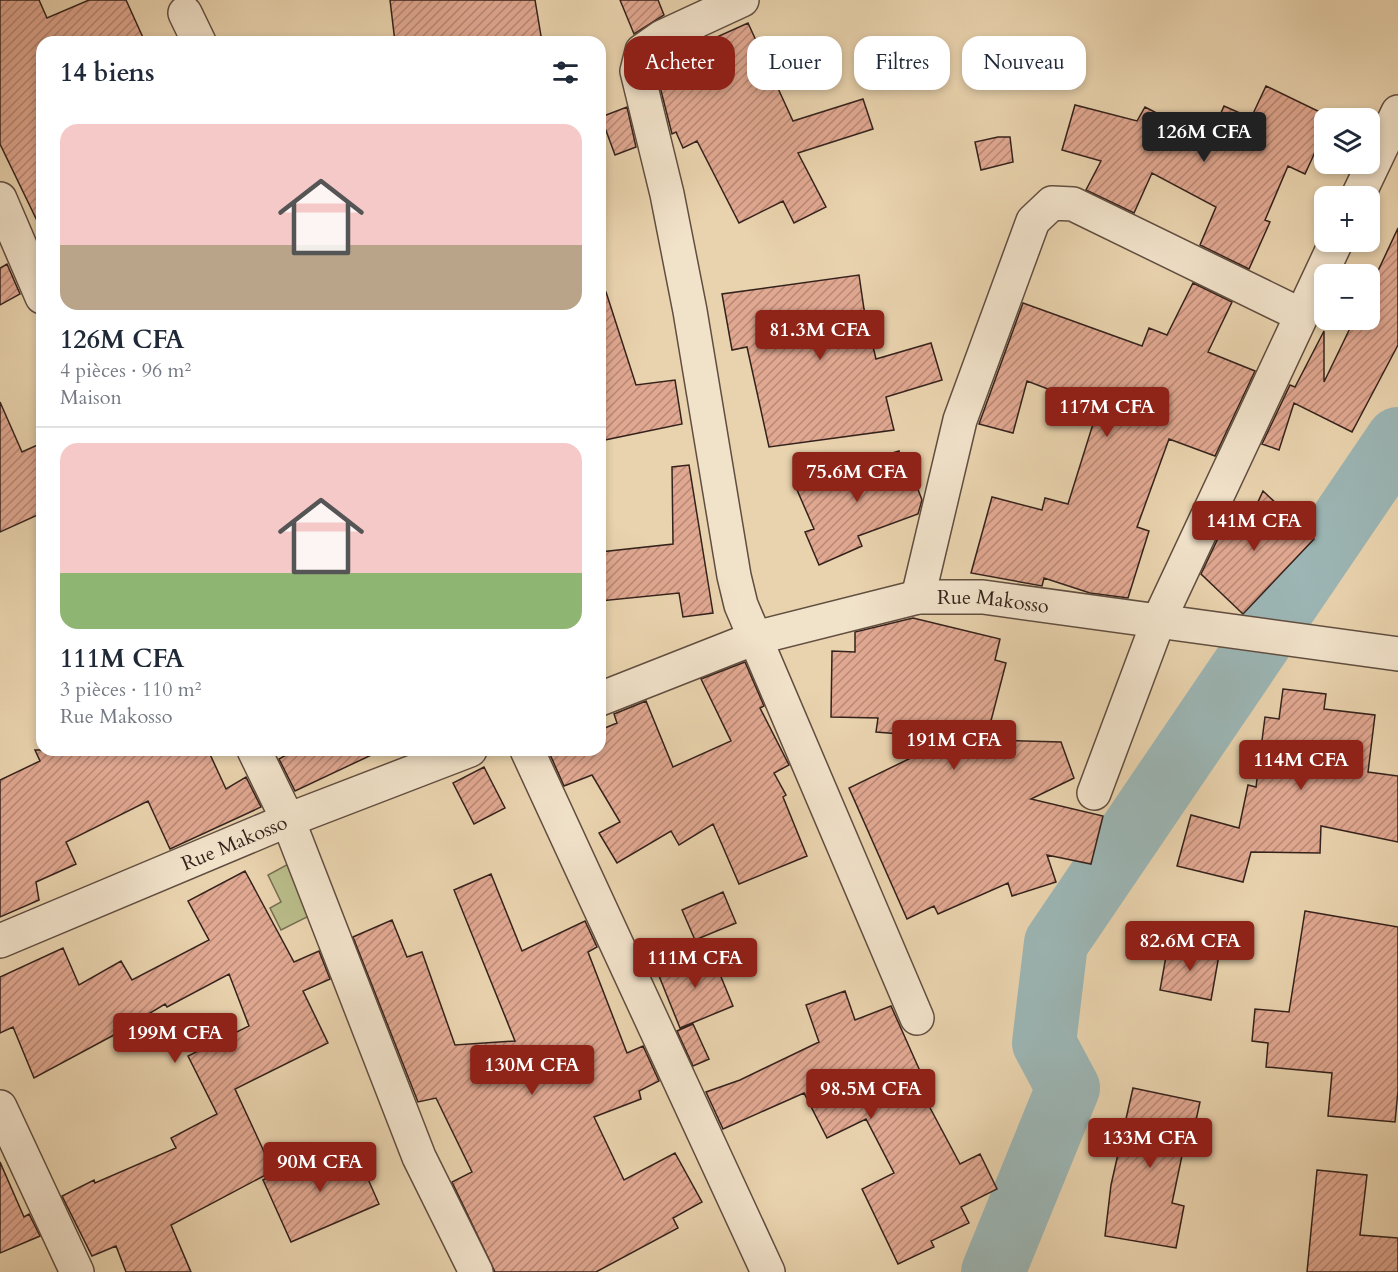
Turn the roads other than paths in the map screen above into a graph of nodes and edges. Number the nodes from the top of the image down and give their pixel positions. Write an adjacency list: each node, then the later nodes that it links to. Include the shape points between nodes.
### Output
1 (742, 0): 12 (street, via 662,37 642,51 637,71 690,311 734,576)
2 (185, 13): 3 (street)
3 (197, 36)
4 (1398, 112): 5 (street)
5 (1363, 186)
6 (0, 199): 8 (street)
7 (1331, 252): 9 (street)
8 (36, 283)
9 (1301, 315): 10 (street, via 1073,204 1052,203 1033,221 960,420); 11 (street)
10 (918, 597): 11 (street, Rue Makosso, via 983,597); 12 (street, Rue Makosso)
11 (1158, 622): 13 (street, Rue Makosso); 18 (street)
12 (755, 638): 14 (street, Rue Makosso); 21 (street)
13 (1398, 654)
14 (606, 697)
15 (257, 756): 19 (street)
16 (454, 756): 19 (street, Rue Makosso)
17 (530, 756): 25 (street)
18 (1094, 793)
19 (288, 820): 20 (street, Rue Makosso); 24 (street, via 419,1158)
20 (0, 941)
21 (917, 1018)
22 (0, 1107): 23 (street)
23 (77, 1272)
24 (476, 1272)
25 (768, 1272)

